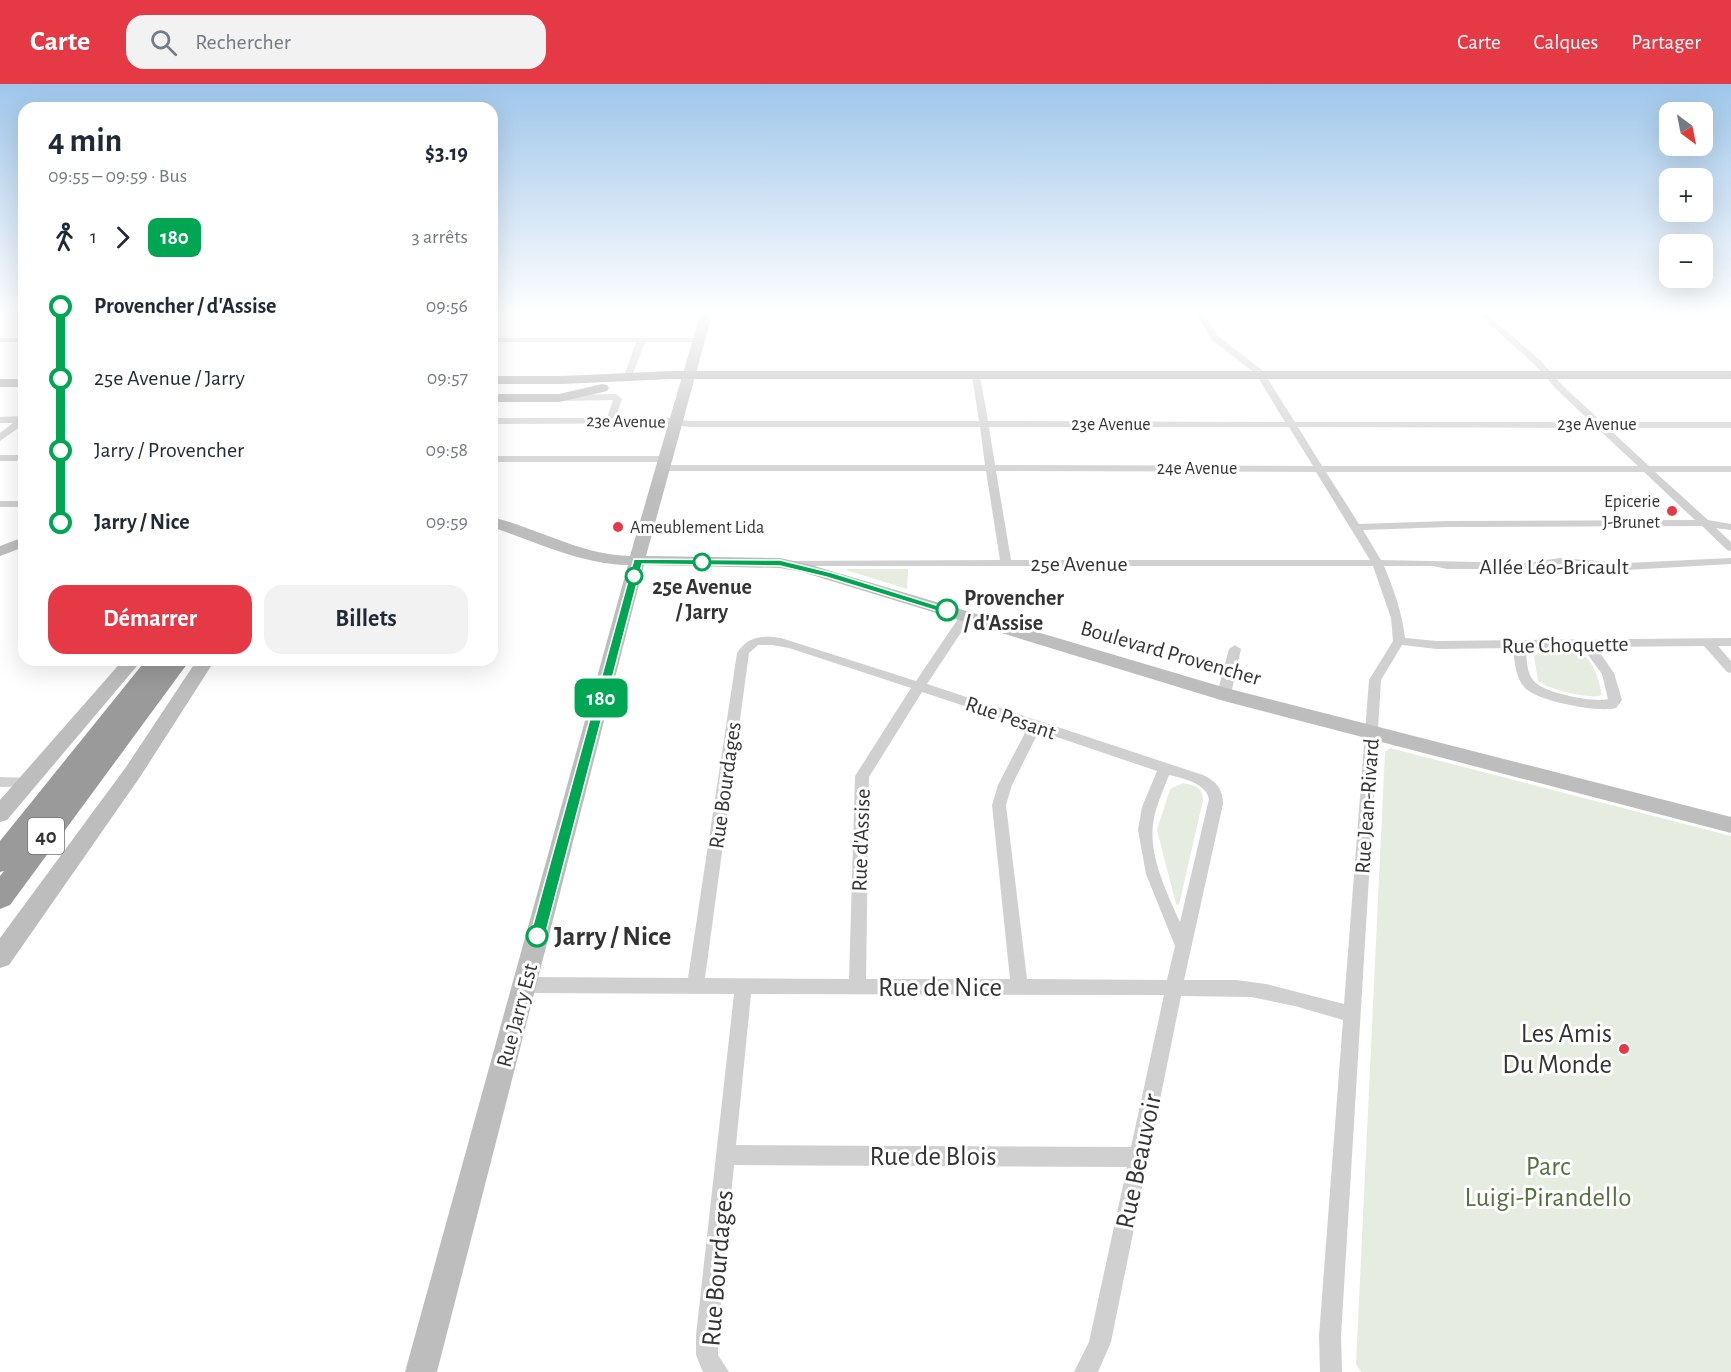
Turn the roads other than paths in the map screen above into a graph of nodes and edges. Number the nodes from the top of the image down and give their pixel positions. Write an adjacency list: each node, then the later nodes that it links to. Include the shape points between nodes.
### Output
1 (499, 371): 17 (main road, via 576,375)
2 (630, 371): 10 (street)
3 (690, 371): 6 (street, Rue Jarry Est)
4 (1253, 371): 13 (street)
5 (1545, 371): 14 (street)
6 (689, 374): 10 (main road); 12 (main road); 12 (main road); 17 (main road); 26 (street, Rue Jarry Est)
7 (0, 375): 8 (main road)
8 (18, 375)
9 (1731, 375): 14 (main road)
10 (628, 376): 17 (main road)
11 (498, 380): 17 (main road)
12 (977, 380): 13 (main road); 28 (street)
13 (1263, 380): 14 (main road); 29 (street)
14 (1552, 380): 18 (main road); 30 (street)
15 (0, 383): 16 (main road)
16 (18, 383)
17 (598, 383): 19 (main road); 21 (main road)
18 (1731, 385)
19 (498, 388)
20 (498, 398): 21 (main road)
21 (559, 398): 25 (street, via 616,397)
22 (0, 420): 23 (street)
23 (18, 420)
24 (498, 421): 25 (street, 23e Avenue)
25 (610, 421): 26 (street, 23e Avenue)
26 (675, 422): 28 (street, 23e Avenue); 36 (street, Rue Jarry Est)
27 (18, 424): 32 (street)
28 (984, 424): 29 (street, 23e Avenue); 37 (street)
29 (1291, 424): 30 (street, 23e Avenue); 38 (street)
30 (1598, 424): 31 (street, 23e Avenue); 39 (street)
31 (1731, 425)
32 (0, 438)
33 (0, 458): 34 (street)
34 (18, 458)
35 (498, 459): 36 (street, 24e Avenue)
36 (663, 463): 37 (street, 24e Avenue); 50 (street, Rue Jarry Est)
37 (990, 468): 38 (street, 24e Avenue); 53 (street)
38 (1319, 469): 39 (street, 24e Avenue); 45 (street)
39 (1647, 469): 40 (street, 24e Avenue); 43 (street)
40 (1731, 469)
41 (0, 504): 42 (street)
42 (18, 504)
43 (1704, 523): 45 (street); 46 (street); 48 (street)
44 (498, 524): 50 (street, Boulevard Provencher, via 592,557)
45 (1356, 527): 54 (street)
46 (1731, 527)
47 (18, 544): 49 (street)
48 (1731, 548)
49 (0, 551)
50 (638, 561): 52 (street, Boulevard Provencher); 82 (street, Rue Jarry Est)
51 (1731, 561): 54 (street, Allée Léo-Bricault, via 1628,566 1589,562 1537,562 1529,566)
52 (780, 563): 53 (street, 25e Avenue); 55 (street, Boulevard Provencher)
53 (1006, 563): 54 (street, 25e Avenue)
54 (1377, 564): 56 (street, via 1397,618)
55 (966, 616): 68 (street, Rue d'Assise); 69 (street, Boulevard Provencher)
56 (1399, 641): 60 (street, Rue Choquette); 71 (street, Rue Jean-Rivard, via 1376,680)
57 (1707, 642): 58 (street, Rue Choquette); 59 (street, Rue Choquette); 67 (street)
58 (1731, 642)
59 (1587, 643): 60 (street, Rue Choquette); 60 (street, via 1608,673 1615,700 1611,705 1538,692 1524,678)
60 (1520, 645)
61 (807, 649): 68 (street, Rue Pesant); 83 (street, Rue Bourdages, via 761,641 752,643 742,654)
62 (1235, 649): 69 (street)
63 (128, 666): 74 (street)
64 (153, 666): 78 (highway, 40)
65 (174, 666): 79 (highway, 40)
66 (202, 666): 81 (street, via 133,772)
67 (1731, 669)
68 (919, 686): 70 (street, Rue Pesant); 85 (street, Rue d'Assise, via 862,776)
69 (1224, 694): 71 (street, Boulevard Provencher)
70 (1036, 726): 72 (street, Rue Pesant); 86 (street, via 999,805)
71 (1371, 733): 77 (street, Boulevard Provencher); 88 (street, Rue Jean-Rivard)
72 (1164, 768): 75 (street, Rue Pesant); 80 (street, via 1145,831 1162,899)
73 (0, 782): 74 (street)
74 (27, 782): 76 (street)
75 (1213, 788): 80 (street, Rue Beauvoir, via 1216,804)
76 (0, 814)
77 (1731, 825)
78 (0, 861)
79 (0, 897)
80 (1184, 946): 87 (street, Rue Beauvoir)
81 (0, 957)
82 (524, 985): 83 (street, Rue de Nice); 92 (street, Rue Jarry Est)
83 (695, 986): 84 (street, Rue de Nice)
84 (743, 986): 85 (street, Rue de Nice); 89 (street, Rue Bourdages)
85 (857, 986): 86 (street, Rue de Nice)
86 (1019, 987): 87 (street, Rue de Nice)
87 (1175, 987): 88 (street, Rue de Nice, via 1266,990); 90 (street, Rue Beauvoir)
88 (1352, 1015): 94 (street, Rue Jean-Rivard, via 1330,1336)
89 (727, 1155): 90 (street, Rue de Blois); 91 (street, Rue Bourdages, via 707,1335 707,1355)
90 (1140, 1157): 93 (street, Rue Beauvoir, via 1100,1342)
91 (716, 1371)
92 (421, 1372)
93 (1085, 1372)
94 (1331, 1372)

